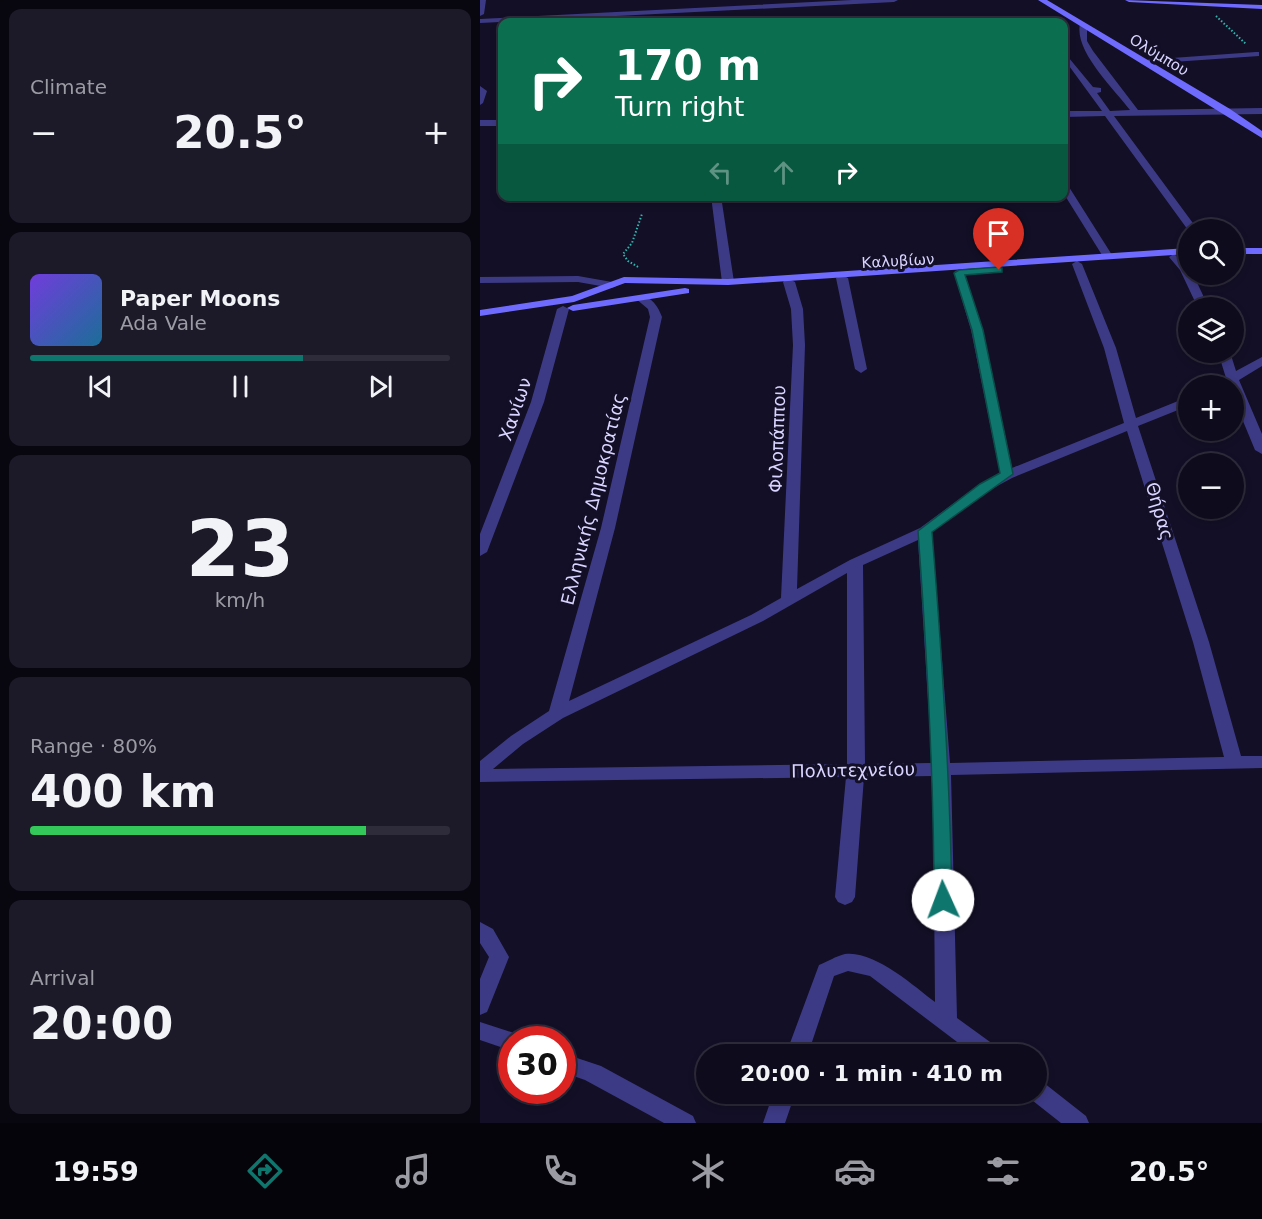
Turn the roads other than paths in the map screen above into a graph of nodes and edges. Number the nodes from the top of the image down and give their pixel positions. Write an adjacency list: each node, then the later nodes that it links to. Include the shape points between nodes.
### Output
1 (482, 0): 6 (street)
2 (894, 0): 7 (street, via 748,12)
3 (1042, 0): 10 (main road, Ολύμπου)
4 (1129, 0): 5 (main road)
5 (1262, 7)
6 (480, 14)
7 (569, 18)
8 (498, 20): 9 (street)
9 (480, 21)
10 (1083, 26): 13 (main road, Ολύμπου); 15 (street, via 1083,41)
11 (1256, 54): 13 (street)
12 (1068, 59): 16 (street)
13 (1144, 62): 18 (main road, Ολύμπου)
14 (480, 88): 17 (lane, via 484,91)
15 (1116, 89): 16 (street); 20 (street)
16 (1091, 90): 22 (street)
17 (480, 103)
18 (1227, 111): 19 (street); 20 (street); 25 (main road, Ολύμπου)
19 (1262, 111)
20 (1136, 113): 22 (street)
21 (1068, 114): 22 (street)
22 (1106, 114): 28 (street)
23 (480, 123): 24 (street)
24 (498, 123)
25 (1262, 135)
26 (1068, 193): 32 (street)
27 (717, 201): 42 (street)
28 (1185, 219)
29 (1178, 251): 32 (main road, Καλυβίων)
30 (1244, 251): 31 (main road)
31 (1262, 251)
32 (1107, 255): 42 (main road, Καλυβίων)
33 (1244, 256): 36 (main road)
34 (1174, 257): 35 (main road, Καλυβίων); 37 (main road, Καλυβίων); 45 (street, via 1185,269)
35 (1178, 257)
36 (1262, 257)
37 (1077, 264): 38 (main road, Καλυβίων); 55 (street, Θήρας, via 1110,348)
38 (959, 273): 39 (main road, Καλυβίων); 57 (street, via 977,330)
39 (842, 278): 43 (main road, Καλυβίων); 51 (street)
40 (480, 280): 44 (street, via 578,279)
41 (641, 280): 42 (main road, Καλυβίων); 44 (main road, Καλυβίων, via 624,280); 46 (main road, via 654,288)
42 (728, 282)
43 (789, 282): 46 (main road, Καλυβίων); 61 (street, Φιλοπάππου, via 797,309 799,345)
44 (611, 286): 46 (main road, via 610,295); 48 (main road, Καλυβίων, via 574,299)
45 (1199, 297)
46 (638, 298): 47 (main road, Καλυβίων); 62 (street, Ελληνικής Δημοκρατίας, via 653,308 656,317 608,528)
47 (563, 309): 49 (main road, Καλυβίων); 59 (street, Χανίων, via 538,397)
48 (480, 313)
49 (480, 320)
50 (1262, 361): 52 (street)
51 (861, 369)
52 (1240, 375)
53 (1244, 404): 56 (street)
54 (1178, 405): 55 (street)
55 (1131, 425): 57 (street); 63 (street, Θήρας, via 1201,642)
56 (1262, 450)
57 (1007, 474): 58 (street)
58 (925, 531): 60 (street); 65 (street)
59 (480, 552)
60 (855, 563): 61 (street); 66 (street)
61 (789, 599): 62 (street, via 758,618)
62 (557, 714): 67 (street)
63 (1234, 762): 64 (street, Πολυτεχνείου); 65 (street, Πολυτεχνείου)
64 (1261, 764)
65 (941, 769): 66 (street, Πολυτεχνείου); 72 (street)
66 (856, 770): 68 (street, Πολυτεχνείου); 69 (street)
67 (480, 771)
68 (480, 776)
69 (845, 897)
70 (480, 930): 71 (street, via 499,957)
71 (480, 1006)
72 (947, 1024): 75 (street, via 876,969 847,962 826,971); 76 (street)
73 (480, 1031): 74 (street)
74 (498, 1037)
75 (800, 1044)
76 (975, 1044)
77 (576, 1067): 80 (street)
78 (1047, 1099): 82 (street)
79 (781, 1104): 81 (street)
80 (685, 1123)
81 (774, 1123)
82 (1078, 1123)

